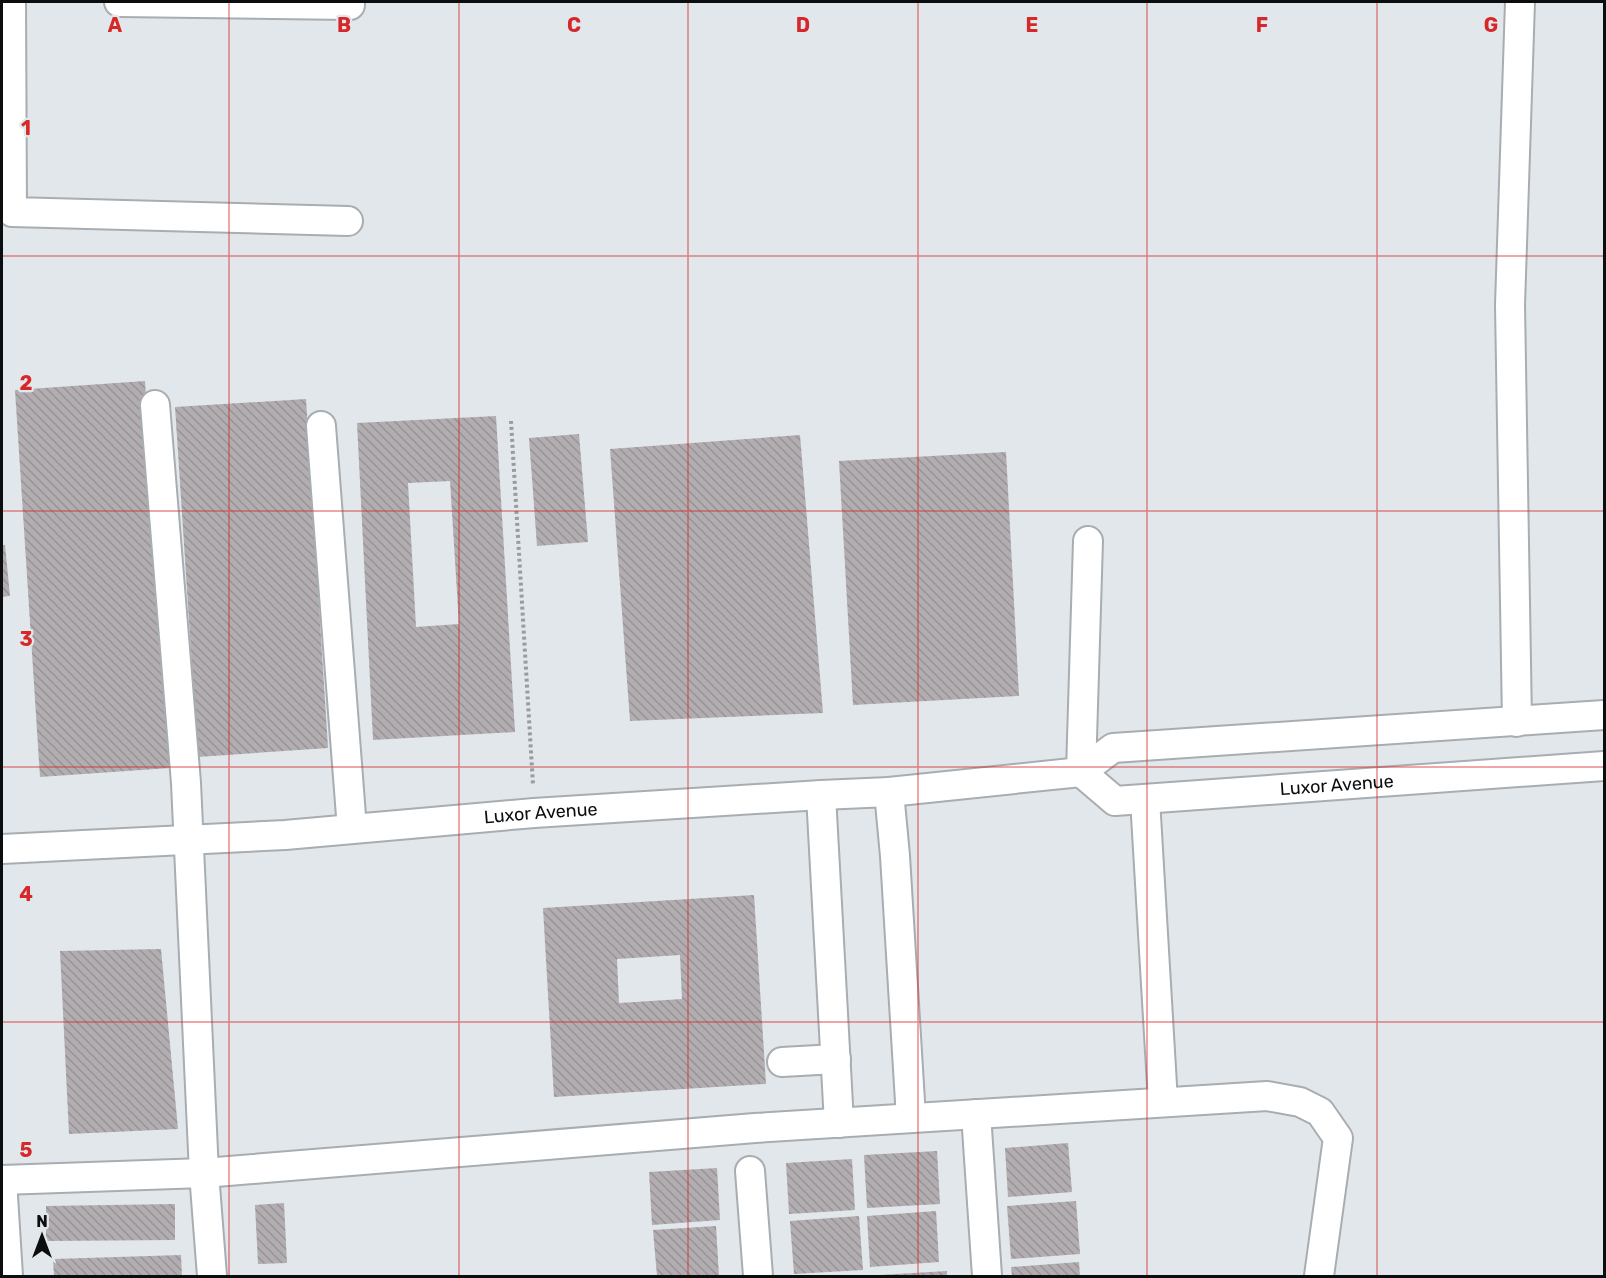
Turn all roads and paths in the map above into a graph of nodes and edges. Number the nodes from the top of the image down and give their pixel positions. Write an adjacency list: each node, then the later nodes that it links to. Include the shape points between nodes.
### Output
1 (11, 2): 5 (street, via 12,212)
2 (119, 2): 3 (street)
3 (350, 2)
4 (1520, 2): 11 (street, via 1510,304)
5 (348, 221)
6 (155, 405): 19 (street)
7 (511, 421): 17 (path)
8 (321, 426): 18 (street)
9 (1088, 541): 13 (street)
10 (1605, 715): 11 (street)
11 (1517, 722): 13 (street, via 1113,748)
12 (1605, 766): 16 (street, Luxor Avenue)
13 (1081, 772): 14 (street, Luxor Avenue); 16 (street, Luxor Avenue, via 1115,801)
14 (889, 792): 15 (street, Luxor Avenue); 25 (street)
15 (820, 795): 17 (street, Luxor Avenue); 21 (street)
16 (1145, 799): 23 (street)
17 (534, 813): 18 (street, Luxor Avenue)
18 (352, 829): 19 (street, Luxor Avenue)
19 (189, 840): 20 (street, Luxor Avenue); 28 (street)
20 (2, 849)
21 (836, 1059): 22 (street); 26 (street)
22 (782, 1062)
23 (1163, 1102): 24 (street); 34 (street, via 1267,1096 1300,1102 1320,1112 1338,1138)
24 (976, 1114): 25 (street); 33 (street)
25 (911, 1118): 26 (street)
26 (839, 1123): 28 (street)
27 (750, 1171): 32 (street)
28 (204, 1173): 29 (street); 31 (street)
29 (2, 1180): 30 (street)
30 (9, 1276)
31 (212, 1276)
32 (758, 1276)
33 (987, 1276)
34 (1319, 1276)

